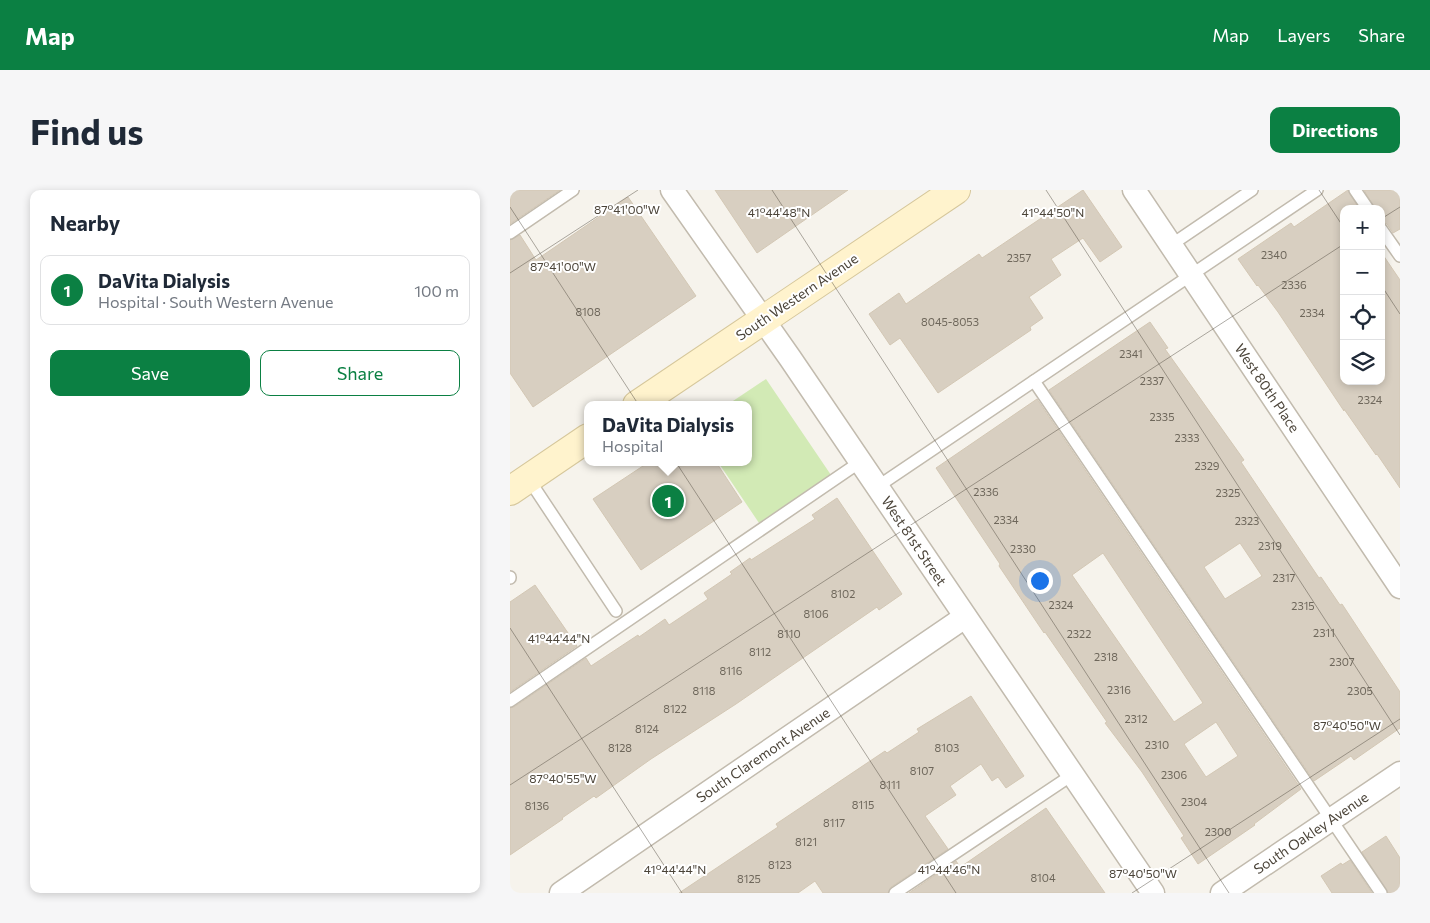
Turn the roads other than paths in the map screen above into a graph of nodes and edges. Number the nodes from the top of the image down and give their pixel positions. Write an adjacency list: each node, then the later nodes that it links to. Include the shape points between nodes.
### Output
1 (573, 190): 9 (lane)
2 (672, 190): 14 (street, West 81st Street)
3 (956, 190): 14 (main road, South Western Avenue)
4 (1134, 190): 11 (street, West 80th Place)
5 (1252, 190): 11 (lane)
6 (1317, 190): 13 (lane)
7 (1355, 190): 8 (lane)
8 (1365, 205)
9 (510, 233)
10 (1385, 235): 12 (lane)
11 (1171, 245): 13 (street, West 80th Place)
12 (1400, 256)
13 (1191, 275): 15 (lane); 21 (street, West 80th Place)
14 (763, 320): 16 (main road, South Western Avenue); 18 (street, West 81st Street)
15 (1034, 381): 20 (lane); 27 (lane)
16 (643, 401)
17 (584, 441): 19 (main road)
18 (860, 462): 20 (street, West 81st Street); 24 (lane)
19 (519, 485): 22 (lane)
20 (877, 487): 23 (street, West 81st Street)
21 (1400, 587)
22 (616, 611)
23 (966, 617): 26 (street, West 81st Street); 28 (street, South Claremont Avenue)
24 (510, 701)
25 (1400, 773): 27 (street, South Oakley Avenue)
26 (1072, 775): 29 (lane); 30 (street, West 81st Street)
27 (1331, 820): 31 (street, South Oakley Avenue); 32 (lane)
28 (561, 893)
29 (895, 893)
30 (1153, 893)
31 (1222, 893)
32 (1381, 893)

